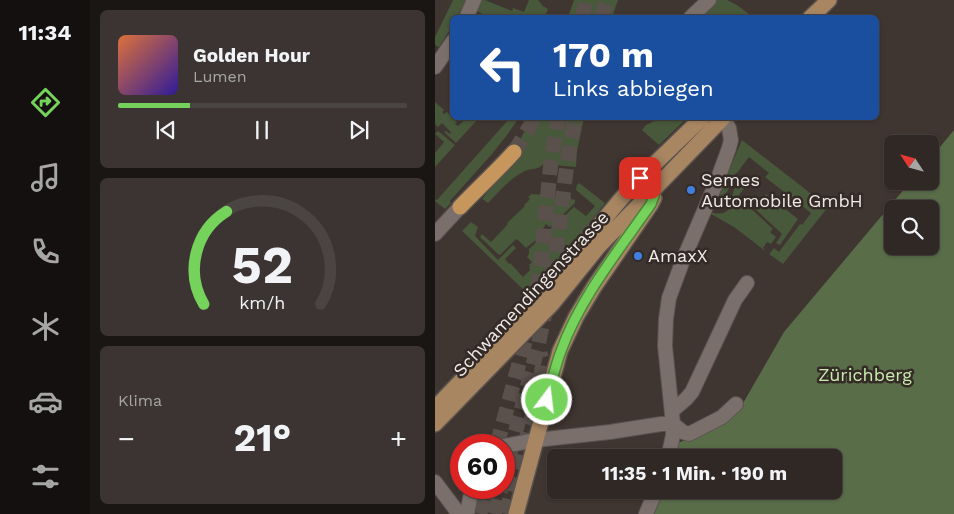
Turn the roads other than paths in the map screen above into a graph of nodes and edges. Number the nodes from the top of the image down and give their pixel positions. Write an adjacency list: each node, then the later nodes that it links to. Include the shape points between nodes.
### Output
1 (474, 0): 4 (street)
2 (709, 0): 5 (street)
3 (829, 0): 6 (main road)
4 (467, 15)
5 (693, 15)
6 (813, 15)
7 (450, 45): 8 (street)
8 (435, 67)
9 (700, 120): 13 (main road, Schwamendingenstrasse)
10 (721, 120): 14 (main road, Schwamendingenstrasse)
11 (724, 120): 20 (street, via 729,128 729,148 669,298 665,346)
12 (514, 152): 15 (highway)
13 (640, 178): 14 (main road); 19 (main road, Schwamendingenstrasse, via 527,312)
14 (654, 189): 21 (main road, Schwamendingenstrasse, via 599,246 552,304); 22 (main road, via 651,204 576,317 561,352)
15 (460, 207): 16 (street)
16 (435, 234)
17 (747, 283): 20 (street, via 735,300 692,392)
18 (735, 404): 20 (street, via 722,417 689,434 683,432)
19 (435, 408)
20 (673, 417): 22 (street, via 661,424); 24 (street)
21 (435, 424)
22 (536, 440): 23 (street); 30 (main road)
23 (515, 444)
24 (670, 449)
25 (435, 482): 28 (street)
26 (470, 499): 29 (street)
27 (652, 499): 31 (street)
28 (459, 514)
29 (467, 514)
30 (516, 514)
31 (646, 514)

